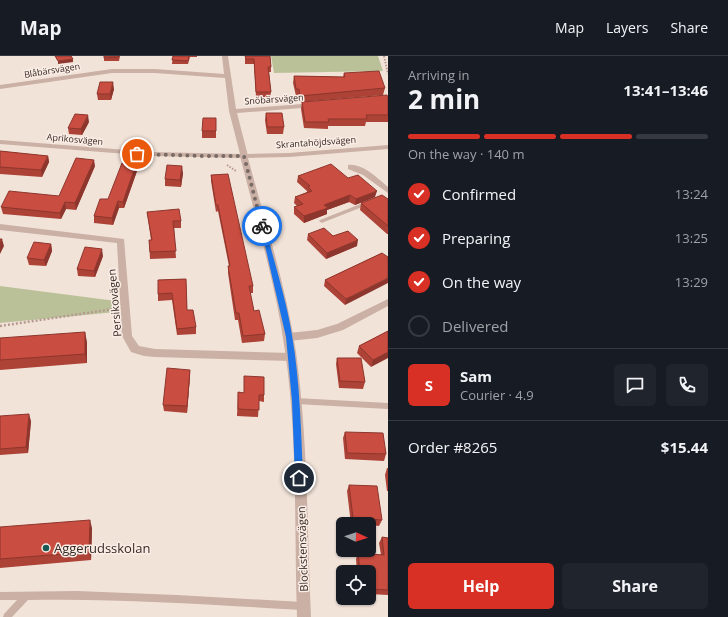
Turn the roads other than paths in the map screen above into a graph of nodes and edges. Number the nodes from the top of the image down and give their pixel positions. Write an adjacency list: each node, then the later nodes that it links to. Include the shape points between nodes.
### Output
1 (225, 56): 2 (street, Blockstensvägen)
2 (227, 76): 3 (street, Blåbärsvägen, via 166,71 113,71 63,76); 5 (street, Blockstensvägen)
3 (0, 87)
4 (326, 104): 5 (street, Snöbärsvägen)
5 (233, 111): 8 (street, Blockstensvägen)
6 (0, 142): 8 (street, Aprikosvägen, via 124,153)
7 (388, 147): 8 (street, Skrantahöjdsvägen)
8 (244, 156): 15 (street, Blockstensvägen)
9 (351, 167): 10 (street, via 366,173)
10 (388, 191)
11 (373, 201): 12 (lane)
12 (322, 221)
13 (0, 227): 16 (street, Persikovägen, via 120,241 127,336 134,349 144,352)
14 (388, 302): 15 (street, via 340,327 317,334)
15 (289, 337): 16 (street, Blockstensvägen)
16 (291, 357): 17 (street, Blockstensvägen)
17 (296, 401): 18 (lane); 21 (street, Blockstensvägen)
18 (388, 406)
19 (0, 596): 20 (lane)
20 (26, 596): 21 (lane, via 169,598); 22 (lane)
21 (304, 612)
22 (7, 617)

